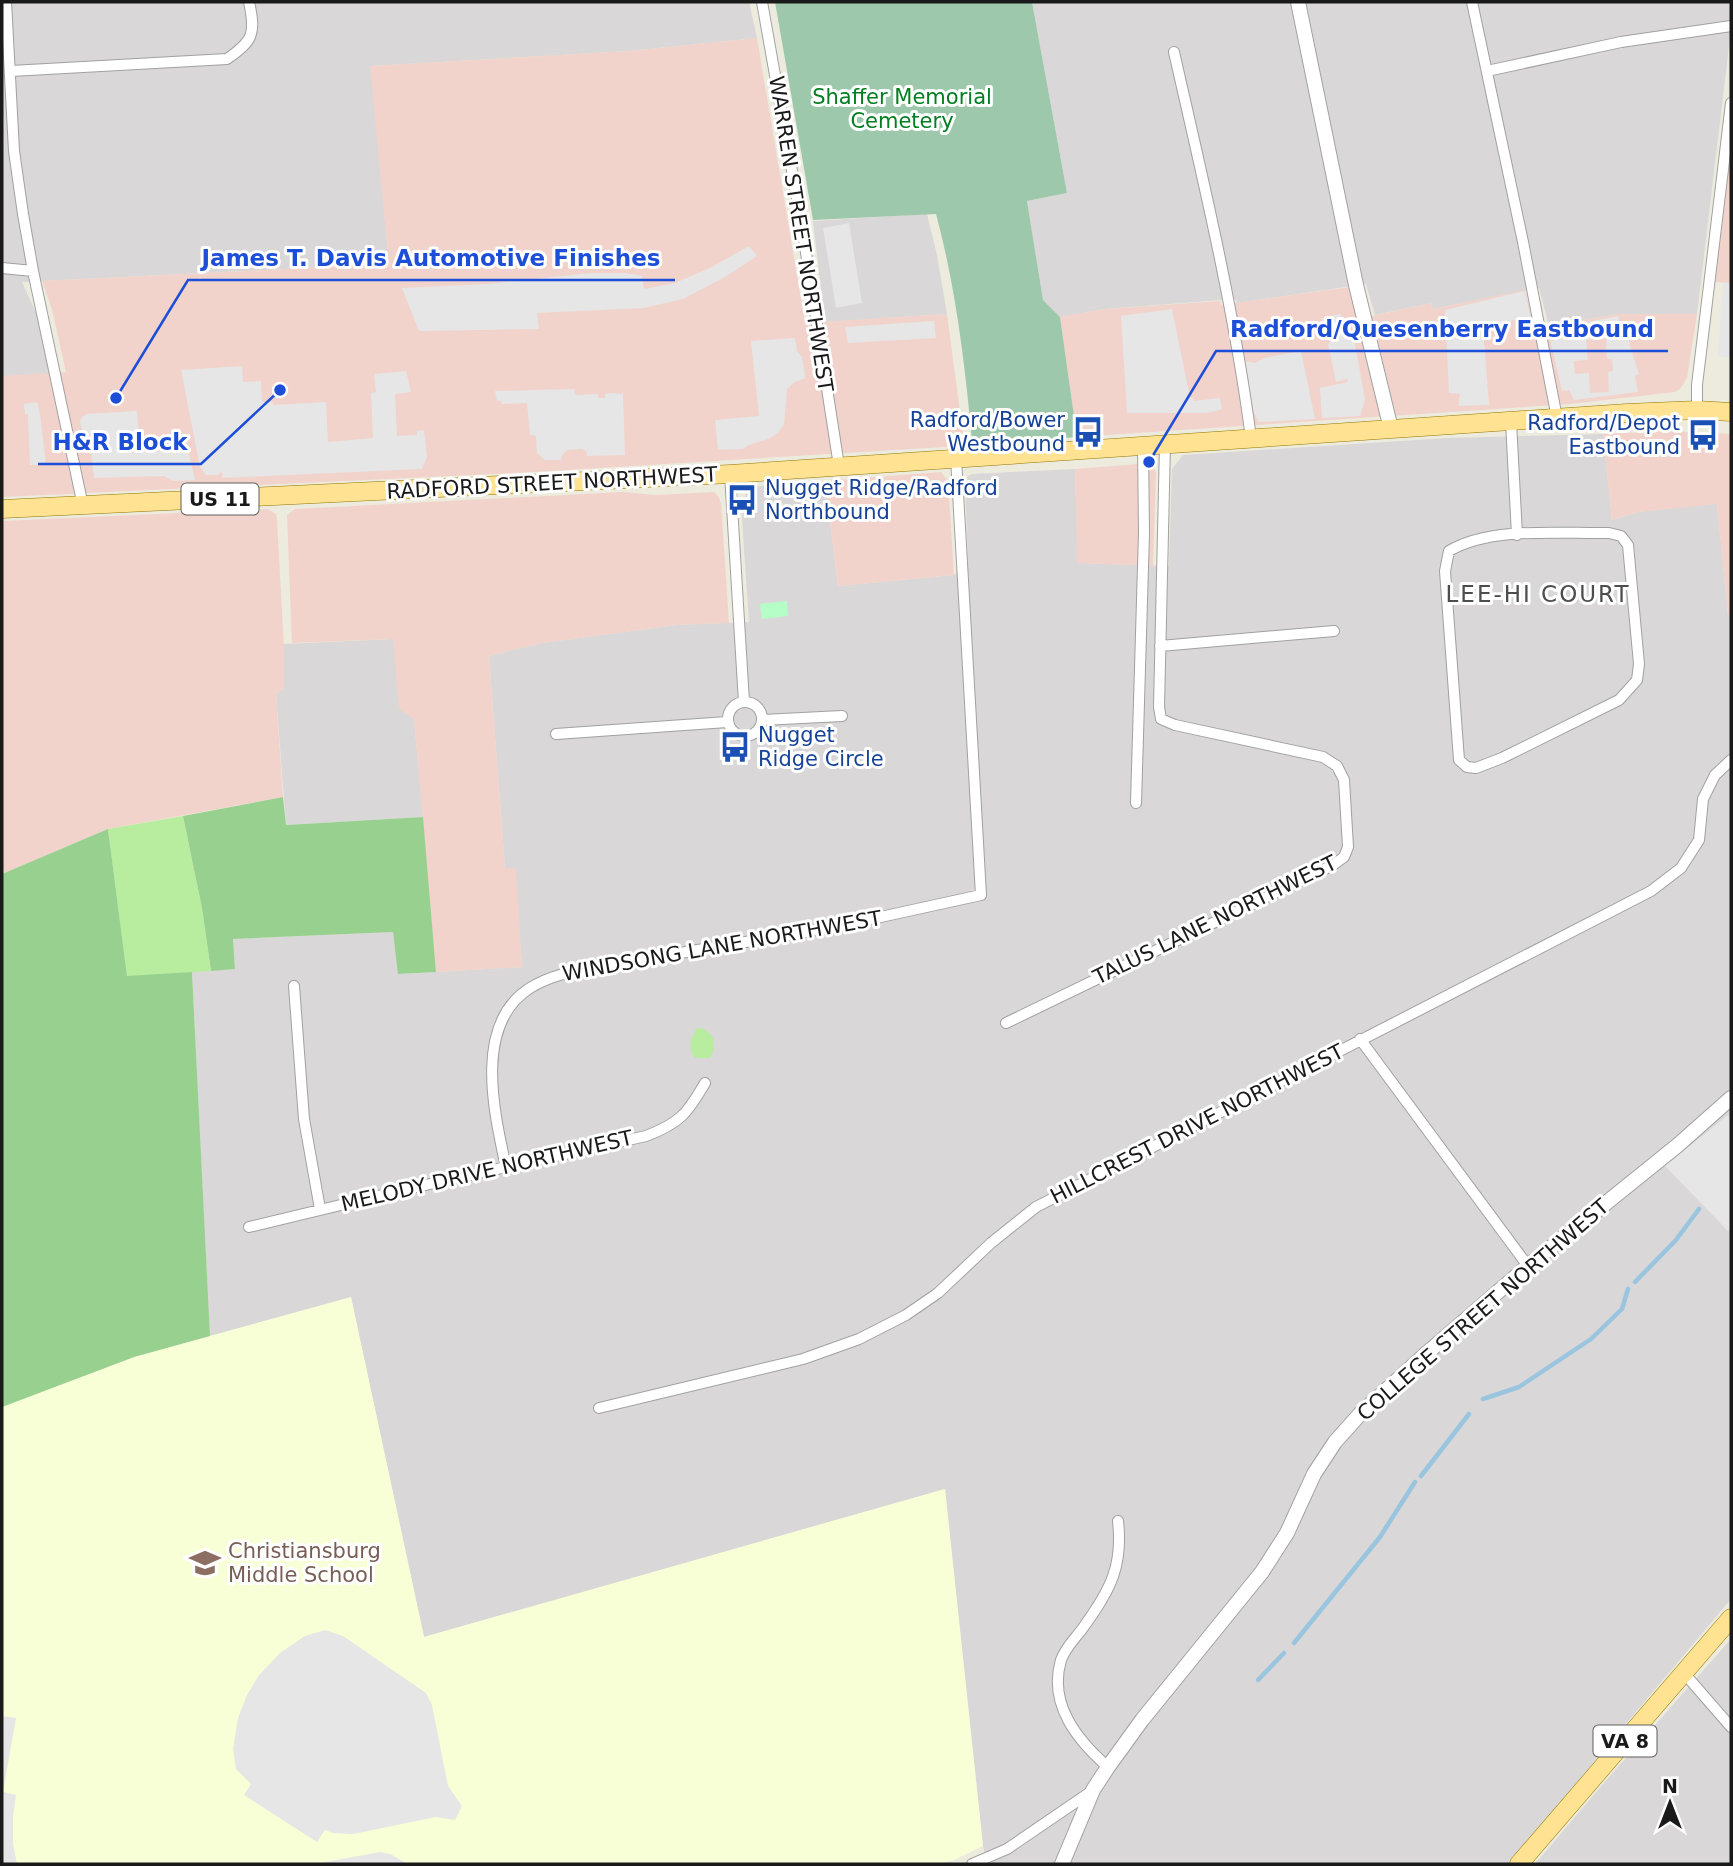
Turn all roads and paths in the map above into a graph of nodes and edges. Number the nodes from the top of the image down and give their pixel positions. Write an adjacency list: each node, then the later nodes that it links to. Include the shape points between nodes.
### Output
1 (6, 2): 7 (street)
2 (249, 2): 9 (street, via 254,22 247,44 227,60)
3 (762, 2): 23 (street, WARREN STREET NORTHWEST)
4 (1298, 2): 18 (street, via 1356,285)
5 (1472, 2): 10 (street)
6 (1731, 26): 10 (street, via 1622,42)
7 (5, 46): 9 (street)
8 (1174, 52): 19 (street, via 1242,370)
9 (11, 71): 13 (street, via 14,151)
10 (1488, 71): 16 (street)
11 (1731, 103): 14 (street)
12 (2, 268): 13 (street)
13 (33, 271): 25 (street)
14 (1697, 410): 15 (main road, RADFORD STREET NORTHWEST / US 11); 16 (main road, RADFORD STREET NORTHWEST / US 11)
15 (1731, 412)
16 (1557, 418): 17 (main road, RADFORD STREET NORTHWEST / US 11)
17 (1511, 422): 18 (main road, RADFORD STREET NORTHWEST / US 11); 27 (street)
18 (1391, 429): 19 (main road, RADFORD STREET NORTHWEST / US 11)
19 (1251, 438): 20 (main road, RADFORD STREET NORTHWEST / US 11)
20 (1164, 444): 21 (main road, RADFORD STREET NORTHWEST / US 11); 29 (street, TALUS LANE NORTHWEST)
21 (1143, 445): 22 (main road, RADFORD STREET NORTHWEST / US 11); 36 (street)
22 (956, 458): 23 (main road, RADFORD STREET NORTHWEST / US 11); 42 (street, WINDSONG LANE NORTHWEST, via 981,895 835,927 569,972 530,988 510,1006 492,1052 497,1126)
23 (839, 466): 24 (main road, RADFORD STREET NORTHWEST / US 11)
24 (730, 474): 25 (main road, RADFORD STREET NORTHWEST / US 11); 30 (street)
25 (83, 506): 26 (main road, RADFORD STREET NORTHWEST / US 11)
26 (2, 509)
27 (1517, 534): 27 (street, via 1467,541 1449,551 1444,571 1459,760 1467,767 1502,758 1619,700 1637,680 1628,545 1621,536)
28 (1334, 631): 29 (street)
29 (1160, 646): 38 (street, TALUS LANE NORTHWEST, via 1161,719 1323,757 1337,766 1344,780 1348,847 1344,857)
30 (744, 702): 32 (street, via 759,709); 33 (street, via 733,706)
31 (842, 716): 32 (street)
32 (762, 720): 33 (street, via 758,730 748,736 733,731)
33 (727, 722): 34 (street)
34 (556, 734)
35 (1731, 760): 39 (street, HILLCREST DRIVE NORTHWEST, via 1714,775 1703,799 1699,840 1681,868 1651,891)
36 (1136, 803)
37 (294, 986): 43 (street, via 303,1119)
38 (1006, 1023)
39 (1360, 1039): 45 (street); 46 (street, HILLCREST DRIVE NORTHWEST, via 1036,1207 938,1293 859,1339 803,1359)
40 (705, 1083): 42 (street, MELODY DRIVE NORTHWEST, via 690,1109 671,1126 646,1136)
41 (1731, 1098): 45 (street, COLLEGE STREET NORTHWEST)
42 (506, 1167): 43 (street, MELODY DRIVE NORTHWEST)
43 (320, 1209): 44 (street, MELODY DRIVE NORTHWEST)
44 (249, 1227)
45 (1528, 1266): 51 (street, COLLEGE STREET NORTHWEST, via 1379,1397 1335,1442 1262,1572)
46 (600, 1408)
47 (1118, 1521): 51 (street, via 1118,1565 1104,1596 1061,1660 1059,1680 1064,1716 1089,1751)
48 (1731, 1618): 49 (main road, VA 8)
49 (1684, 1673): 50 (street); 55 (main road, VA 8)
50 (1731, 1727)
51 (1108, 1767): 52 (street, COLLEGE STREET NORTHWEST)
52 (1093, 1790): 53 (street, via 1007,1849); 54 (street, COLLEGE STREET NORTHWEST)
53 (972, 1864)
54 (1062, 1864)
55 (1519, 1864)

